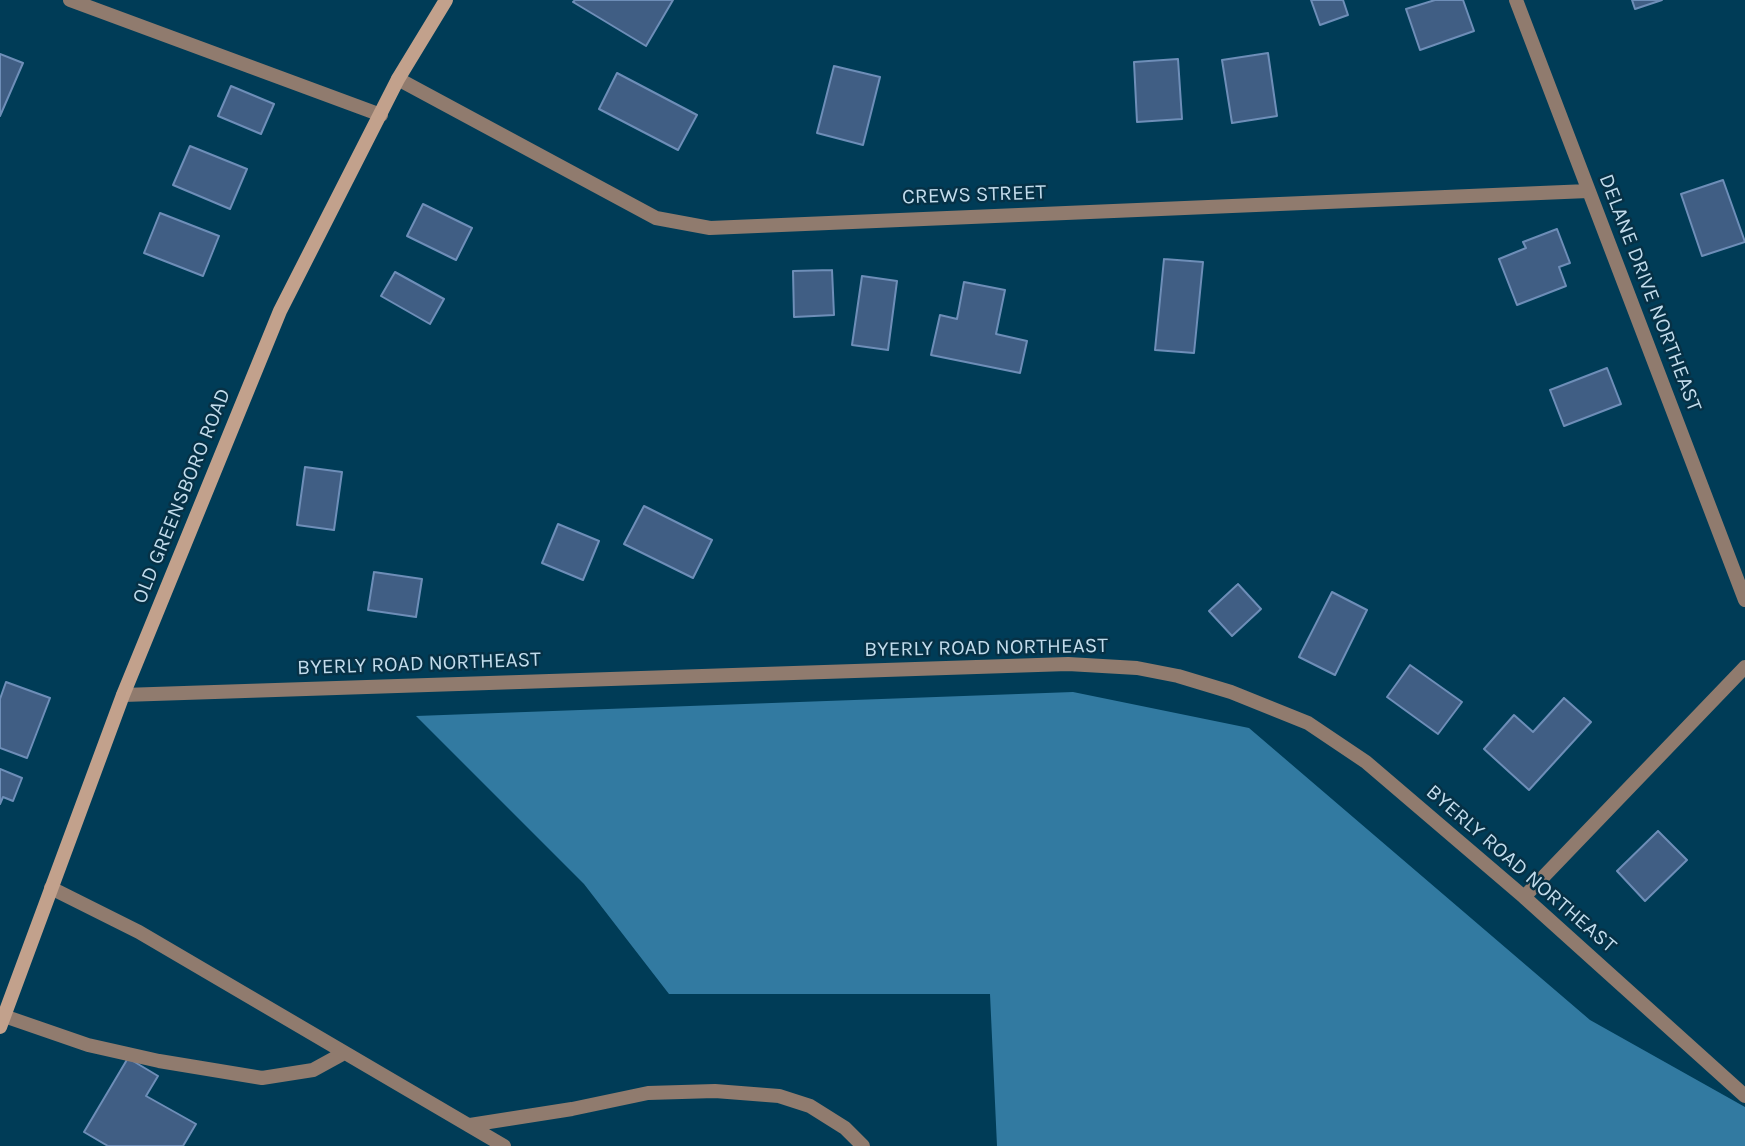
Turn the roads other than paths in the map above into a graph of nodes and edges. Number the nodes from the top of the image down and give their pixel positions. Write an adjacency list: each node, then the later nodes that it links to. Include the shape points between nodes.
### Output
1 (70, 0): 5 (street)
2 (446, 0): 4 (street, OLD GREENSBORO ROAD)
3 (1516, 0): 6 (street, DELANE DRIVE NORTHEAST)
4 (398, 79): 5 (street, OLD GREENSBORO ROAD); 6 (street, CREWS STREET, via 656,218 710,228)
5 (381, 115): 9 (street, OLD GREENSBORO ROAD, via 280,311)
6 (1588, 191): 7 (street, DELANE DRIVE NORTHEAST)
7 (1745, 600)
8 (1745, 667): 11 (street)
9 (123, 695): 10 (street, OLD GREENSBORO ROAD); 11 (street, BYERLY ROAD NORTHEAST, via 1054,664 1137,668 1231,692 1308,723 1366,762)
10 (51, 888): 12 (street, OLD GREENSBORO ROAD); 13 (street, via 139,932)
11 (1524, 897): 14 (street, BYERLY ROAD NORTHEAST)
12 (2, 1021): 13 (street, via 159,1061 262,1078 313,1070)
13 (344, 1054): 15 (street)
14 (1745, 1096)
15 (470, 1125): 16 (street); 17 (street, via 648,1093 715,1091 779,1096 810,1106 845,1128)
16 (504, 1146)
17 (863, 1146)

